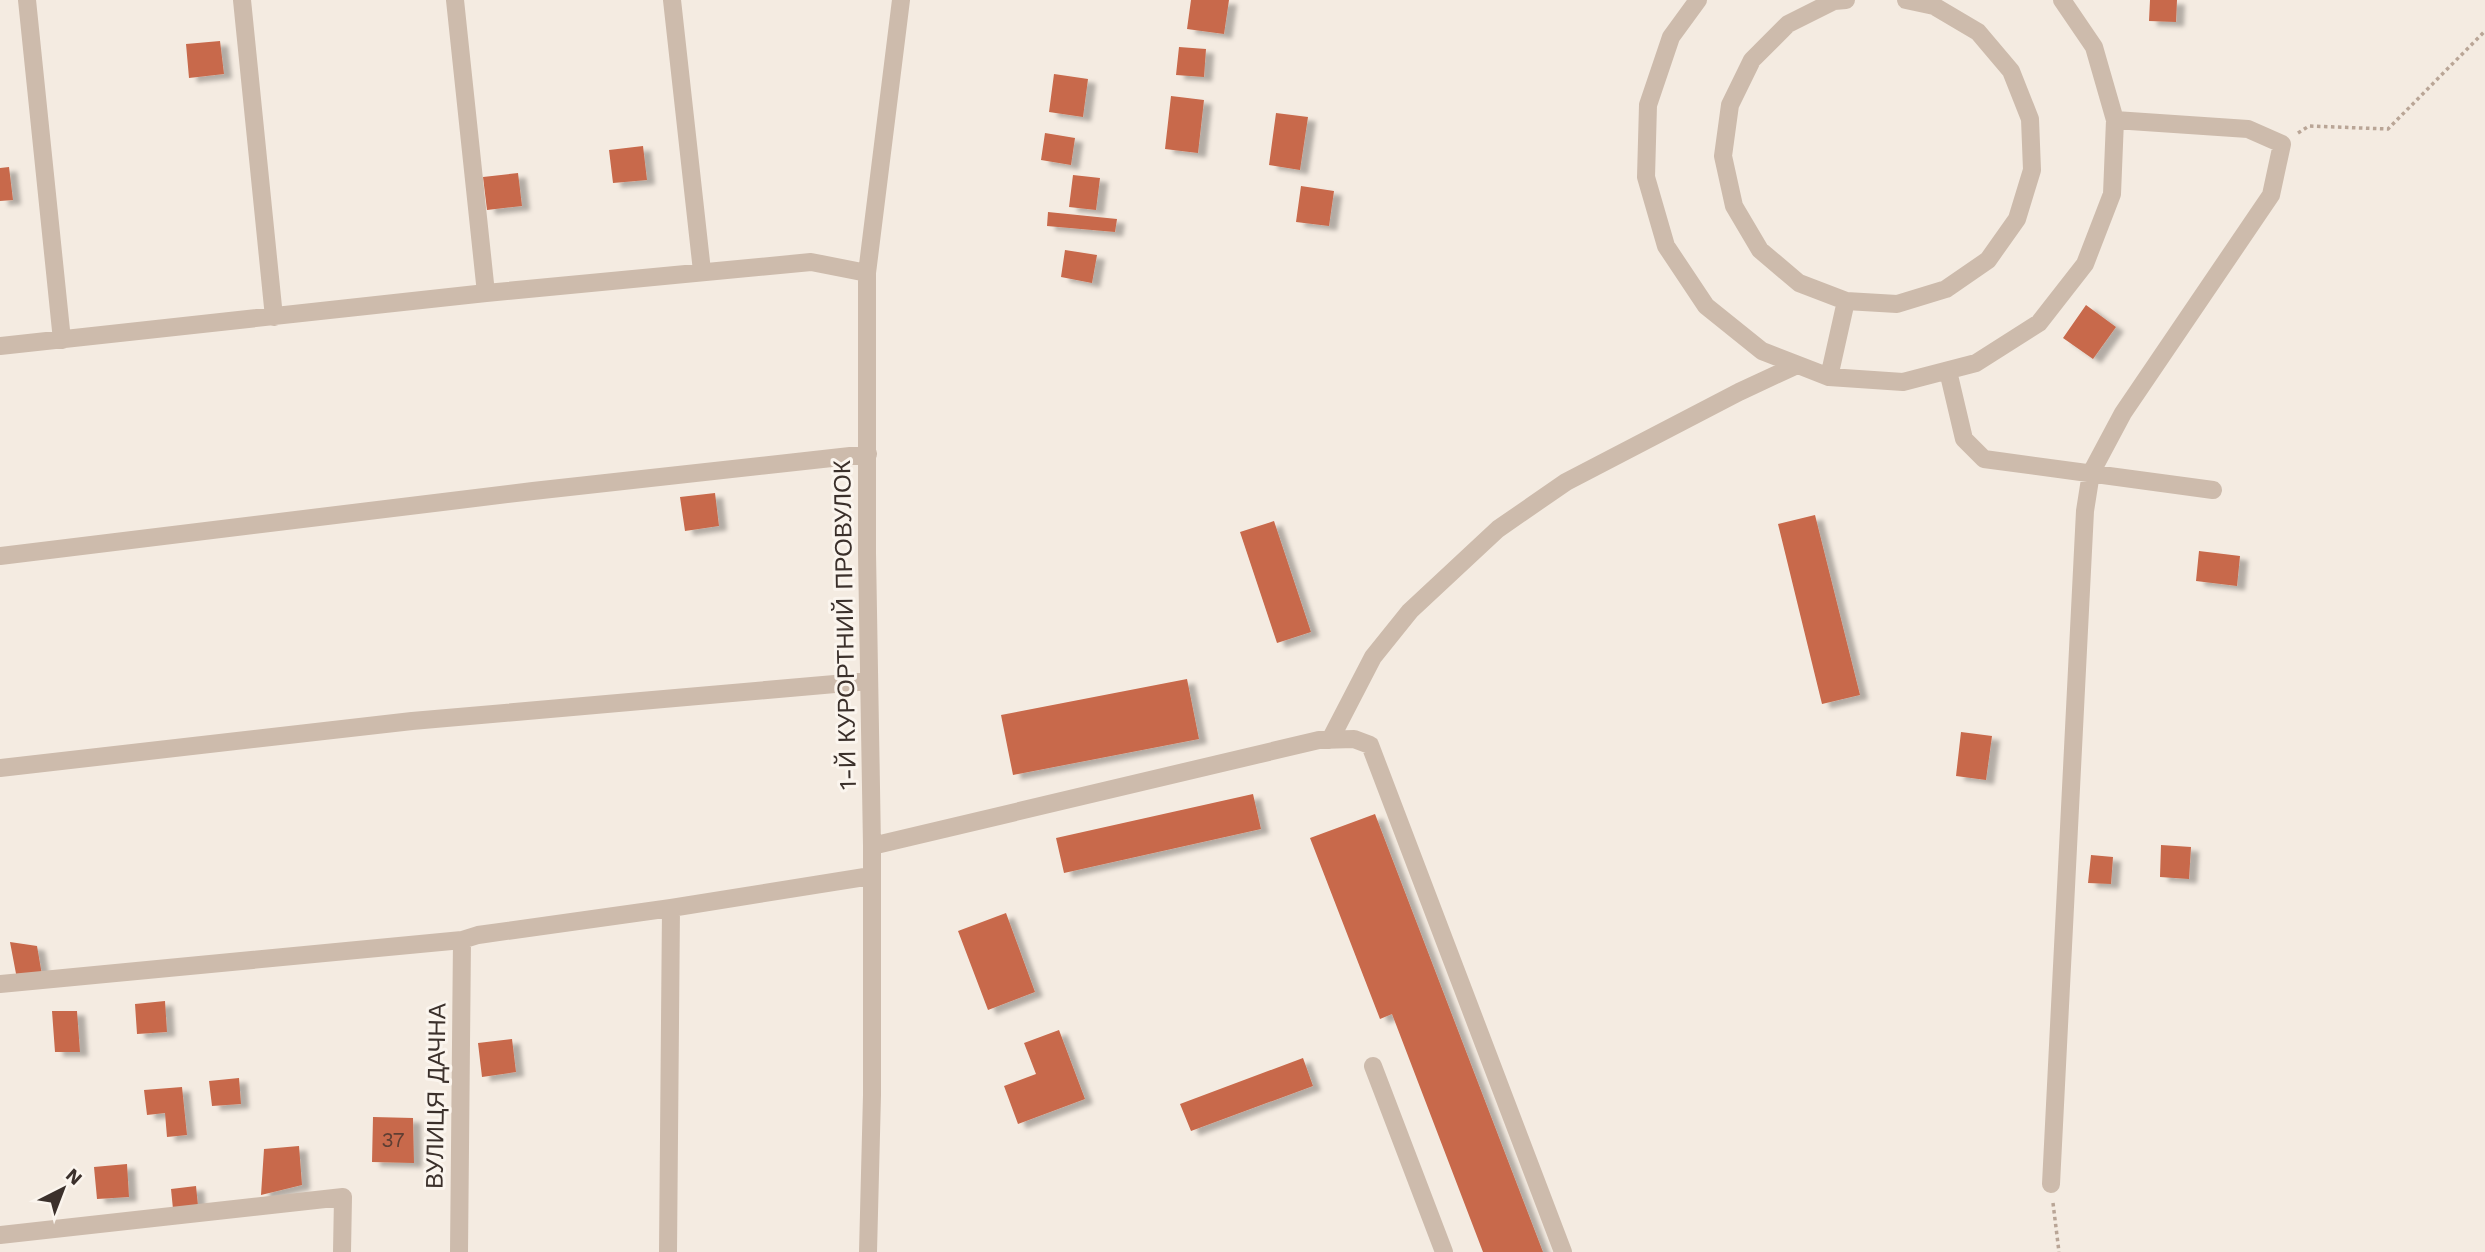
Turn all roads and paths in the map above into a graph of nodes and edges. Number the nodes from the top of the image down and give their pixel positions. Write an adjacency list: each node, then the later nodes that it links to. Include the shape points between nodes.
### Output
1 (27, 0): 18 (street)
2 (242, 0): 17 (street)
3 (455, 0): 15 (street)
4 (672, 0): 13 (street)
5 (901, 0): 14 (street, 1-Й КУРОРТНИЙ ПРОВУЛОК)
6 (1699, 0): 20 (street, via 1671,37 1648,105 1646,177 1666,246 1706,306 1762,351)
7 (1846, 0): 16 (street, via 1788,24 1752,60 1730,106 1723,156 1734,206 1760,250 1799,283)
8 (1906, 0): 16 (street, via 1934,6 1978,32 2011,71 2030,119 2032,170 2017,219 1988,260 1946,289 1897,304)
9 (2062, 0): 11 (street, via 2094,47)
10 (2485, 31): 12 (path, via 2388,129 2309,126)
11 (2115, 120): 12 (street, via 2248,129); 21 (street, via 2112,194 2085,264 2039,323 1976,363)
12 (2282, 144): 24 (street, via 2271,195 2123,413)
13 (702, 271): 14 (street, via 811,262); 15 (street)
14 (867, 273): 23 (street, 1-Й КУРОРТНИЙ ПРОВУЛОК)
15 (486, 293): 17 (street)
16 (1846, 301): 22 (street)
17 (274, 317): 18 (street)
18 (62, 340): 19 (street)
19 (0, 346)
20 (1797, 365): 22 (street); 28 (street, via 1566,482 1498,529 1410,611 1373,657)
21 (1948, 371): 22 (street, via 1903,382); 24 (street, via 1964,439 1983,459)
22 (1829, 377)
23 (868, 454): 26 (street); 27 (street, 1-Й КУРОРТНИЙ ПРОВУЛОК)
24 (2091, 474): 25 (street); 36 (street, via 2085,511)
25 (2213, 490)
26 (0, 556)
27 (869, 681): 29 (street, via 412,721); 30 (street, 1-Й КУРОРТНИЙ ПРОВУЛОК)
28 (1330, 740): 30 (street); 43 (street, via 1354,738 1370,745)
29 (0, 768)
30 (872, 846): 31 (street, 1-Й КУРОРТНИЙ ПРОВУЛОК)
31 (871, 876): 32 (street); 41 (street, 1-Й КУРОРТНИЙ ПРОВУЛОК)
32 (671, 908): 33 (street); 40 (street)
33 (462, 940): 34 (street); 39 (street, ВУЛИЦЯ ДАЧНА)
34 (0, 984)
35 (1373, 1066): 42 (street)
36 (2051, 1184): 44 (path)
37 (0, 1236): 38 (street, via 343,1198)
38 (342, 1252)
39 (459, 1252)
40 (668, 1252)
41 (868, 1252)
42 (1444, 1252)
43 (1563, 1252)
44 (2059, 1252)

